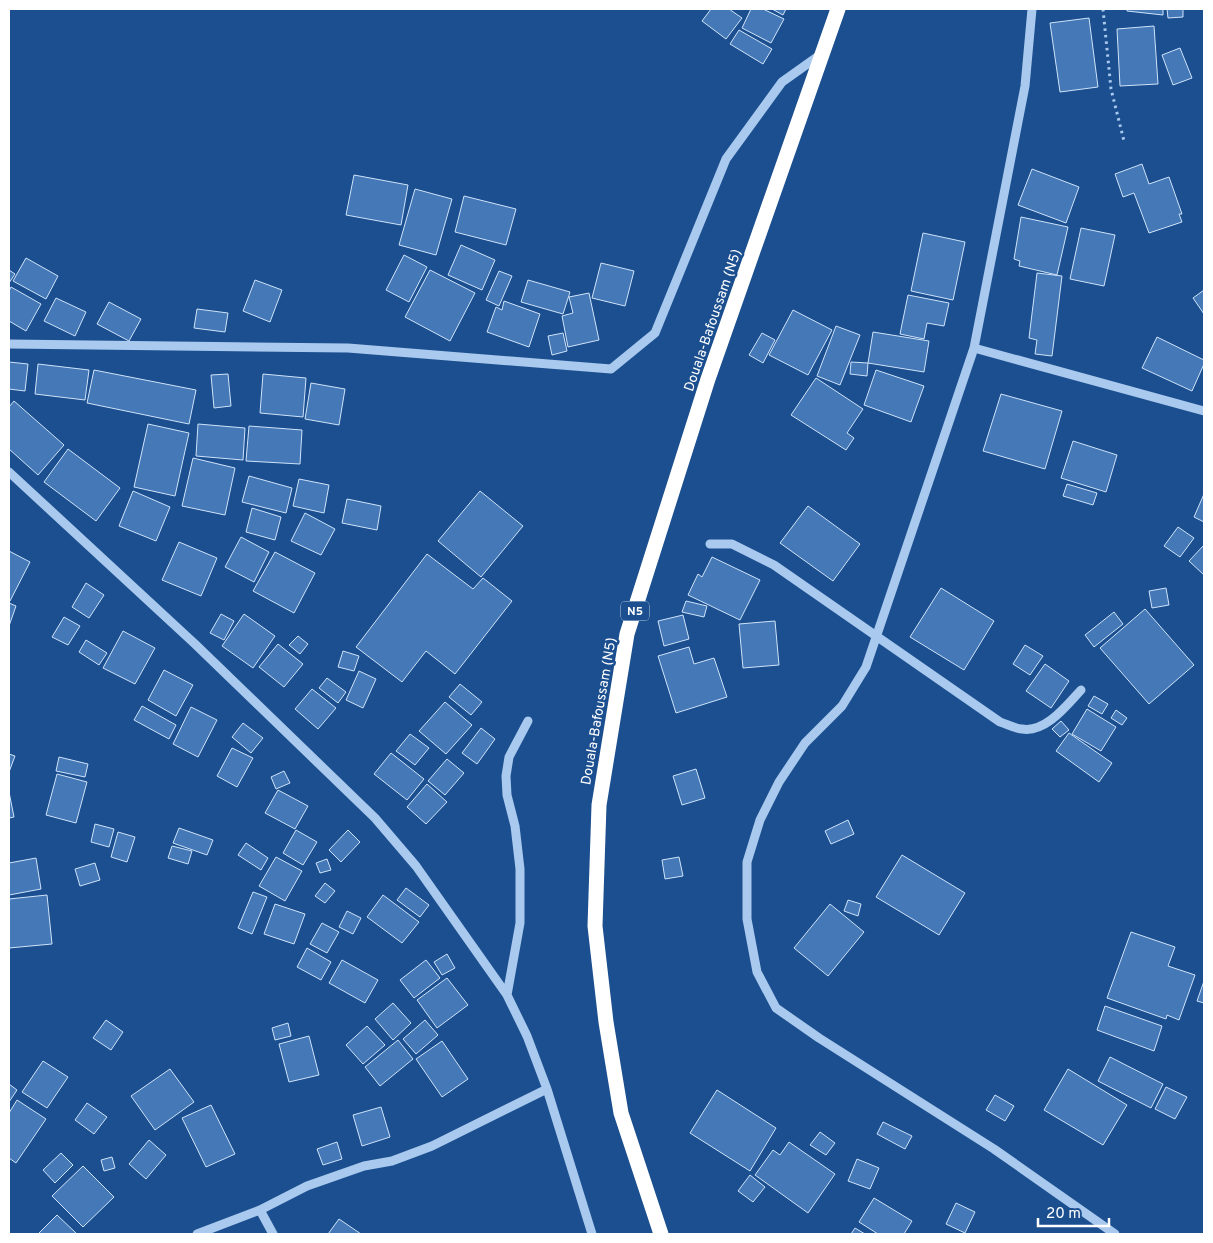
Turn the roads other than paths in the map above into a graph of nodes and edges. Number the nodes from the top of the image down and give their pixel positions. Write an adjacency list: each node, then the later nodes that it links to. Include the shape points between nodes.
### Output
1 (838, 9): 3 (highway, Douala-Bafoussam (N5) / N5)
2 (1032, 9): 5 (street, via 1025,86)
3 (820, 55): 4 (street, via 782,82 726,159 654,332 611,369 348,348); 18 (highway, Douala-Bafoussam (N5) / N5, via 708,379 627,634 599,805 596,926 606,1022 621,1113)
4 (9, 344)
5 (974, 348): 6 (street); 9 (street)
6 (1204, 411)
7 (9, 472): 12 (street, via 195,644 375,818 416,866)
8 (710, 544): 9 (street, via 732,544 774,565)
9 (876, 636): 10 (street, via 1000,722 1023,730 1039,727 1062,711); 19 (street, via 866,667 842,706 805,743 779,782 760,820 747,862 747,918 757,972 776,1008 994,1149)
10 (1082, 690)
11 (528, 721): 12 (street, via 509,758 506,776 517,844 520,892 520,923)
12 (507, 995): 13 (street)
13 (547, 1089): 14 (street, via 432,1146 307,1186); 17 (street)
14 (260, 1210): 15 (street); 16 (street)
15 (197, 1234)
16 (273, 1234)
17 (592, 1234)
18 (661, 1234)
19 (1115, 1234)

